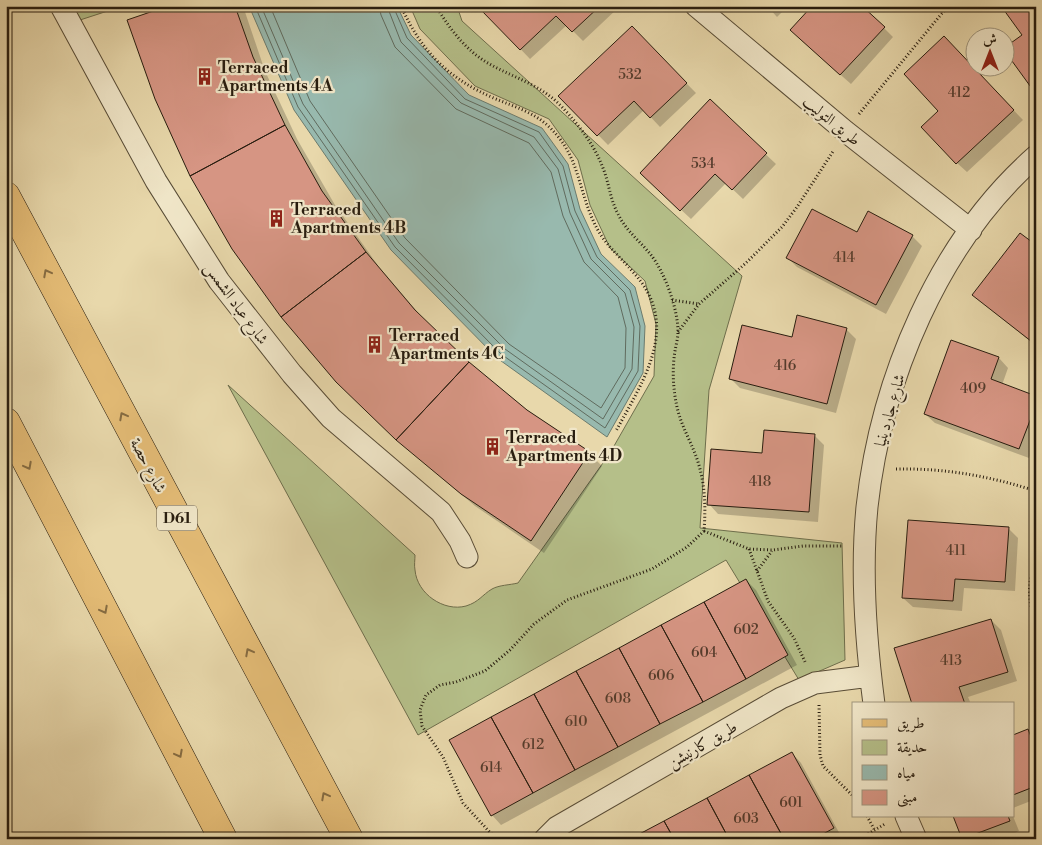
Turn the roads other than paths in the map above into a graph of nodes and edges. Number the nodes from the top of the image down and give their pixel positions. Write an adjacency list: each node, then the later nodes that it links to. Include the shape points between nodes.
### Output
1 (61, 6): 7 (street, شارع عباد الشمس, via 156,181 225,288 331,418 441,512)
2 (696, 6): 5 (street, طريق التوليب)
3 (1036, 156): 5 (street, شارع جاردينيا)
4 (6, 196): 11 (main road, شارع حصة / D61, one-way to 4)
5 (970, 230): 8 (street, شارع جاردينيا, via 943,272 921,316 886,412 873,469 865,547)
6 (6, 422): 10 (main road, one-way to 10)
7 (467, 557)
8 (870, 676): 9 (street, شارع جاردينيا); 12 (street, طريق كارنيشن, via 815,683 781,698 557,828)
9 (874, 702)
10 (224, 839)
11 (349, 839)
12 (545, 839)

